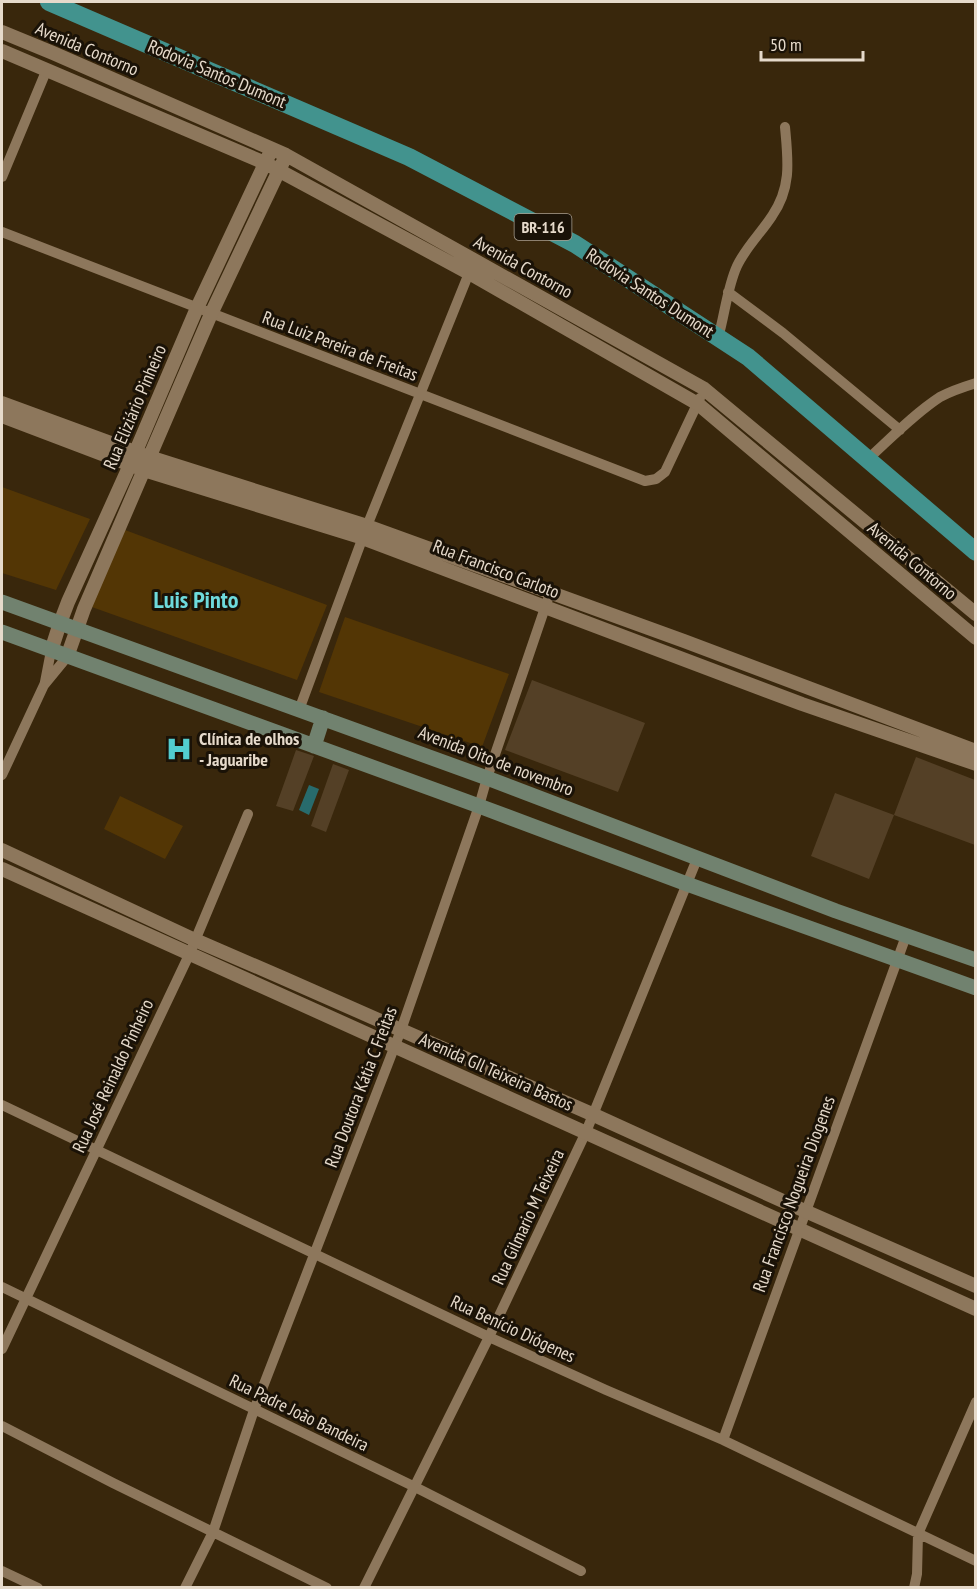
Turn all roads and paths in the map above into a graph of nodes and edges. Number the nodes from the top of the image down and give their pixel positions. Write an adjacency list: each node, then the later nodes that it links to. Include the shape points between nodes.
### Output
1 (50, 2): 16 (highway, Rodovia Santos Dumont / BR-116, via 409,157 575,244)
2 (2, 32): 6 (street, Avenida Contorno)
3 (2, 51): 4 (street, Avenida Contorno)
4 (47, 69): 8 (street, Avenida Contorno); 10 (street)
5 (785, 127): 13 (street, via 786,189 773,215 738,263)
6 (272, 147): 7 (street, Avenida Contorno); 8 (street, Rua Eliziário Pinheiro)
7 (286, 155): 9 (street, Rua Eliziário Pinheiro); 18 (street, Avenida Contorno)
8 (265, 163): 9 (street, Avenida Contorno); 14 (street, Rua Eliziário Pinheiro)
9 (279, 170): 12 (street, Avenida Contorno); 15 (street, Rua Eliziário Pinheiro)
10 (2, 177)
11 (2, 232): 14 (street, Rua Luiz Pereira de Freitas)
12 (469, 273): 19 (street); 21 (street, Avenida Contorno)
13 (728, 292): 16 (street); 23 (street)
14 (197, 308): 15 (street, Rua Luiz Pereira de Freitas); 25 (street, Rua Eliziário Pinheiro)
15 (211, 314): 19 (street, Rua Luiz Pereira de Freitas); 24 (street, Rua Eliziário Pinheiro)
16 (718, 338): 26 (highway, Rodovia Santos Dumont / BR-116, via 748,357)
17 (975, 383): 23 (street, via 942,396)
18 (703, 388): 21 (street); 35 (street, Avenida Contorno)
19 (420, 394): 21 (street, Rua Luiz Pereira de Freitas, via 645,481 665,472); 28 (street)
20 (2, 404): 25 (street, Rua Francisco Carloto)
21 (698, 404): 39 (street, Avenida Contorno)
22 (2, 416): 25 (street, Rua Francisco Carloto)
23 (900, 430): 26 (street)
24 (149, 457): 25 (street, Rua Francisco Carloto); 27 (street, Rua Eliziário Pinheiro); 28 (street, Rua Francisco Carloto)
25 (133, 459): 27 (street, Rua Francisco Carloto); 36 (street, Rua Eliziário Pinheiro)
26 (868, 459): 29 (highway, Rodovia Santos Dumont / BR-116)
27 (144, 471): 28 (street, Rua Francisco Carloto); 37 (street, Rua Eliziário Pinheiro)
28 (365, 532): 30 (street, Rua Francisco Carloto); 31 (street, Rua Francisco Carloto); 45 (street)
29 (975, 552)
30 (462, 560): 31 (street); 32 (street, Rua Francisco Carloto)
31 (457, 574): 34 (street, Rua Francisco Carloto)
32 (550, 592): 34 (street, Rua Doutora Kátia C Freitas); 42 (street, Rua Francisco Carloto)
33 (2, 602): 36 (main road, Avenida Oito de novembro)
34 (546, 607): 44 (street, Rua Francisco Carloto); 53 (street, Rua Doutora Kátia C Freitas)
35 (975, 614)
36 (60, 623): 37 (main road, Avenida Oito de novembro); 40 (street, Rua Eliziário Pinheiro)
37 (76, 629): 41 (street, Rua Eliziário Pinheiro); 45 (main road, Avenida Oito de novembro)
38 (2, 632): 40 (main road)
39 (975, 638)
40 (51, 651): 41 (main road); 43 (street, Rua Eliziário Pinheiro)
41 (67, 657): 43 (street, Rua Eliziário Pinheiro); 49 (main road)
42 (763, 671): 44 (street); 46 (street, Rua Francisco Carloto)
43 (44, 685): 52 (street, Rua Eliziário Pinheiro)
44 (756, 687): 48 (street, Rua Francisco Carloto)
45 (299, 710): 47 (main road, Avenida Oito de novembro)
46 (869, 711): 48 (street); 50 (street, Rua Francisco Carloto)
47 (323, 718): 49 (main road); 53 (main road, Avenida Oito de novembro)
48 (864, 725): 51 (street, Rua Francisco Carloto)
49 (314, 746): 54 (main road)
50 (975, 751)
51 (975, 764)
52 (2, 775)
53 (487, 778): 54 (street, Rua Doutora Kátia C Freitas); 56 (main road, Avenida Oito de novembro)
54 (479, 806): 58 (main road); 72 (street, Rua Doutora Kátia C Freitas)
55 (248, 814): 65 (street, Rua José Reinaldo Pinheiro)
56 (616, 827): 58 (main road); 59 (main road, Avenida Oito de novembro)
57 (2, 850): 65 (street, Avenida GIl Teixeira Bastos)
58 (607, 854): 61 (main road)
59 (697, 859): 61 (street, Rua Gilmario M Teixeira); 62 (main road, Avenida Oito de novembro)
60 (2, 869): 66 (street, Avenida GIl Teixeira Bastos)
61 (687, 884): 63 (main road); 75 (street, Rua Gilmario M Teixeira)
62 (837, 911): 63 (main road); 64 (main road, Avenida Oito de novembro)
63 (828, 935): 67 (main road)
64 (906, 936): 67 (street, Rua Francisco Nogueira Diogenes); 68 (main road, Avenida Oito de novembro)
65 (195, 940): 66 (street, Rua José Reinaldo Pinheiro); 69 (street, Avenida GIl Teixeira Bastos)
66 (189, 955): 71 (street, Avenida GIl Teixeira Bastos); 77 (street, Rua José Reinaldo Pinheiro)
67 (897, 959): 70 (main road); 78 (street, Rua Francisco Nogueira Diogenes)
68 (975, 960)
69 (283, 978): 71 (street); 72 (street, Avenida GIl Teixeira Bastos)
70 (975, 988)
71 (276, 992): 73 (street, Avenida GIl Teixeira Bastos)
72 (401, 1030): 73 (street, Rua Doutora Kátia C Freitas); 75 (street, Avenida GIl Teixeira Bastos)
73 (394, 1046): 76 (street, Avenida GIl Teixeira Bastos); 80 (street, Rua Doutora Kátia C Freitas)
74 (2, 1105): 77 (street, Rua Benício Diógenes)
75 (594, 1115): 76 (street, Rua Gilmario M Teixeira); 78 (street, Avenida GIl Teixeira Bastos)
76 (586, 1132): 79 (street, Avenida GIl Teixeira Bastos); 85 (street, Rua Gilmario M Teixeira)
77 (96, 1150): 80 (street, Rua Benício Diógenes); 83 (street, Rua José Reinaldo Pinheiro)
78 (805, 1211): 79 (street, Rua Francisco Nogueira Diogenes); 81 (street, Avenida GIl Teixeira Bastos)
79 (799, 1228): 84 (street, Avenida GIl Teixeira Bastos); 90 (street, Rua Francisco Nogueira Diogenes)
80 (315, 1255): 85 (street, Rua Benício Diógenes); 88 (street, Rua Doutora Kátia C Freitas)
81 (975, 1286)
82 (2, 1287): 83 (street, Rua Padre João Bandeira)
83 (26, 1298): 86 (street, Rua José Reinaldo Pinheiro); 88 (street, Rua Padre João Bandeira)
84 (975, 1309)
85 (489, 1337): 90 (street, Rua Benício Diógenes); 91 (street, Rua Gilmario M Teixeira)
86 (2, 1349)
87 (975, 1402): 93 (street)
88 (254, 1410): 91 (street, Rua Padre João Bandeira); 92 (street, Rua Doutora Kátia C Freitas)
89 (2, 1426): 92 (street)
90 (723, 1440): 93 (street, Rua Benício Diógenes)
91 (413, 1486): 96 (street, Rua Padre João Bandeira); 100 (street, Rua Gilmario M Teixeira)
92 (213, 1532): 98 (street, Rua Doutora Kátia C Freitas); 99 (street)
93 (918, 1534): 94 (street, Rua Benício Diógenes); 101 (street)
94 (975, 1562)
95 (2, 1570): 97 (street)
96 (581, 1571)
97 (38, 1587)
98 (185, 1587)
99 (327, 1587)
100 (364, 1587)
101 (914, 1587)

